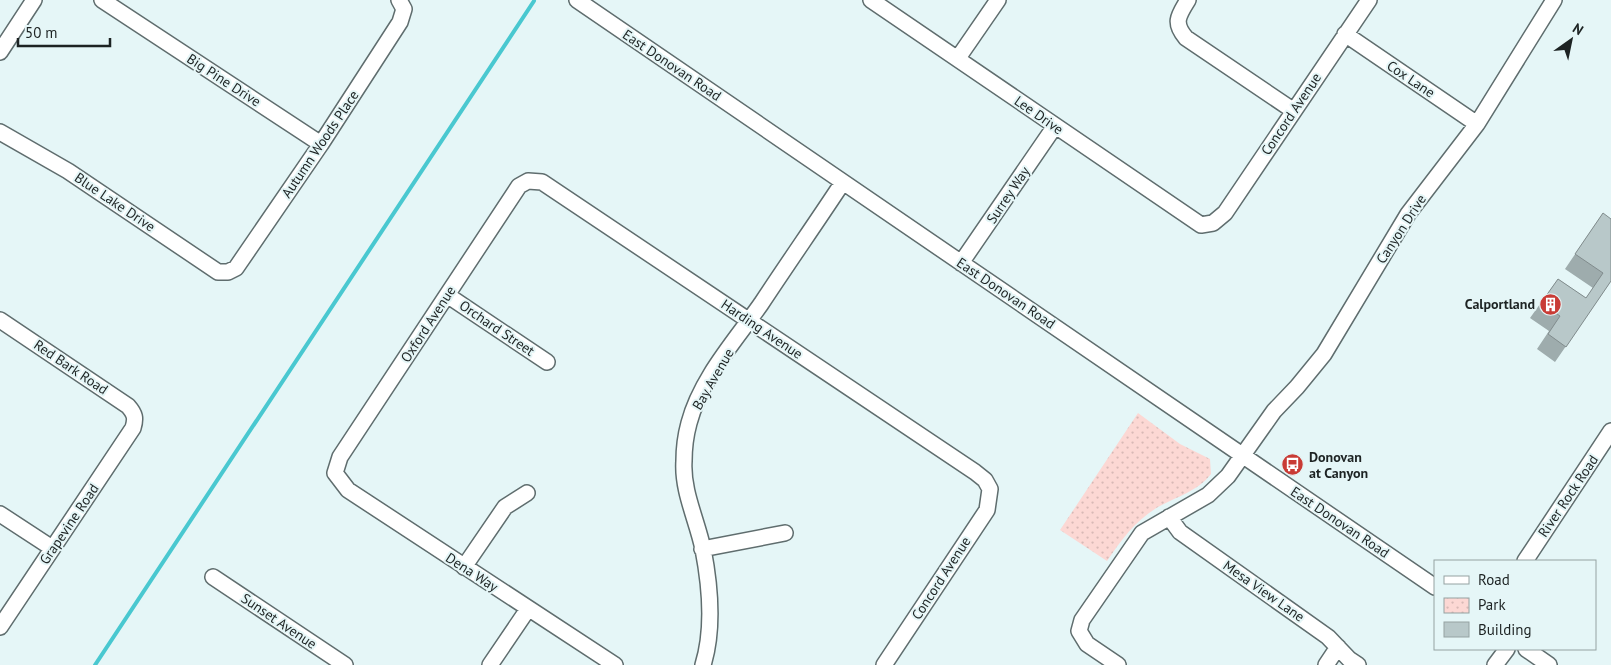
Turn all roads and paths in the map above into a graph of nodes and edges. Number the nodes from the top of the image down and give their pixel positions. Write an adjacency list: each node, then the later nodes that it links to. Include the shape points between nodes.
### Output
1 (34, 0): 11 (street)
2 (102, 0): 17 (street, Big Pine Drive)
3 (577, 0): 19 (street, East Donovan Road)
4 (871, 0): 12 (street, Lee Drive)
5 (998, 0): 12 (street)
6 (1188, 0): 13 (street, via 1177,21 1186,38)
7 (1369, 0): 10 (street, Concord Avenue)
8 (1554, 0): 14 (street, Canyon Drive)
9 (402, 5): 17 (street, Autumn Woods Place, via 400,22)
10 (1345, 34): 13 (street, Concord Avenue); 14 (street, Cox Lane)
11 (0, 52)
12 (958, 58): 15 (street, Lee Drive)
13 (1294, 111): 20 (street, Concord Avenue, via 1225,213)
14 (1477, 124): 29 (street, Canyon Drive, via 1408,214 1324,354 1274,411)
15 (1055, 126): 20 (street, Lee Drive, via 1202,225); 21 (street, Surrey Way)
16 (0, 132): 22 (street, Blue Lake Drive, via 68,171 218,272)
17 (321, 144): 22 (street, Autumn Woods Place, via 236,268)
18 (528, 181): 23 (street, Oxford Avenue, via 519,186); 25 (street, Harding Avenue, via 542,182)
19 (843, 182): 21 (street, East Donovan Road); 25 (street, Bay Avenue)
20 (1210, 225)
21 (961, 263): 29 (street, East Donovan Road)
22 (228, 272)
23 (447, 295): 26 (street, Orchard Street); 30 (street, Oxford Avenue, via 340,457)
24 (0, 320): 27 (street, Red Bark Road, via 128,406)
25 (750, 320): 31 (street, Harding Avenue, via 975,472); 37 (street, Bay Avenue, via 716,366 688,424 685,476)
26 (547, 362)
27 (135, 420): 36 (street, Grapevine Road, via 133,428)
28 (1611, 431): 38 (street, River Rock Road)
29 (1242, 455): 34 (street, Canyon Drive, via 1228,476 1208,495); 41 (street, East Donovan Road)
30 (335, 474): 39 (street, Dena Way, via 348,490)
31 (990, 489): 51 (street, Concord Avenue, via 987,510)
32 (527, 492): 39 (street, via 505,507)
33 (0, 514): 36 (street)
34 (1169, 517): 44 (street, Mesa View Lane, via 1180,532); 52 (street, Canyon Drive, via 1142,533 1082,620 1079,631 1087,644)
35 (785, 533): 37 (street)
36 (52, 548): 43 (street, Grapevine Road)
37 (702, 549): 50 (street, Bay Avenue, via 710,610 709,638)
38 (1526, 560)
39 (464, 567): 42 (street, Dena Way)
40 (214, 576): 47 (street, Sunset Avenue)
41 (1434, 586)
42 (528, 609): 48 (street); 49 (street, Dena Way)
43 (0, 627)
44 (1338, 647): 53 (street); 54 (street, Mesa View Lane)
45 (1505, 650): 55 (street)
46 (1527, 650): 56 (street)
47 (345, 665)
48 (490, 665)
49 (615, 665)
50 (703, 665)
51 (884, 665)
52 (1118, 665)
53 (1326, 665)
54 (1358, 665)
55 (1495, 665)
56 (1549, 665)

